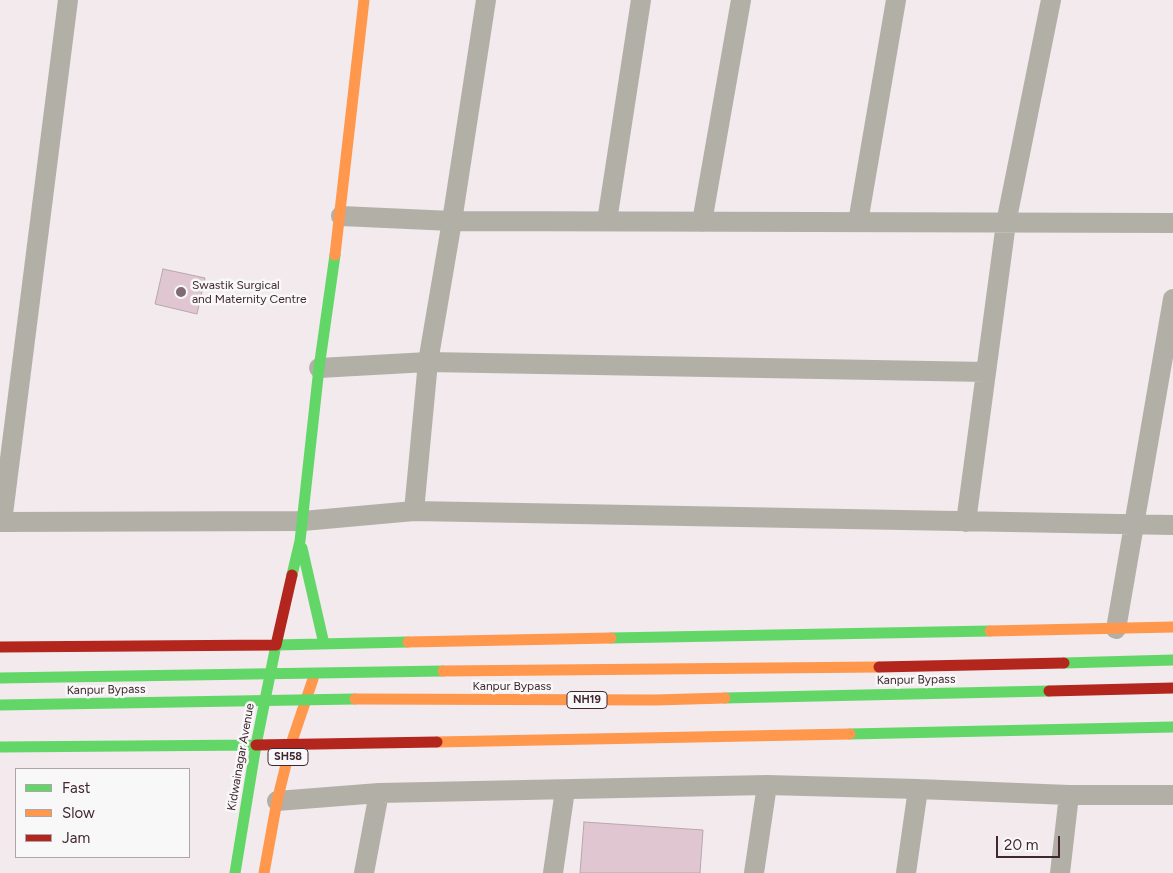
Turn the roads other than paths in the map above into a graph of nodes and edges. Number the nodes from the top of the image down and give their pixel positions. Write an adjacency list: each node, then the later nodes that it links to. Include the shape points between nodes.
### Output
1 (68, 0): 21 (street)
2 (364, 0): 8 (main road, Kidwainagar Avenue)
3 (486, 0): 9 (street)
4 (641, 0): 10 (street)
5 (741, 0): 11 (street)
6 (896, 0): 12 (street)
7 (1051, 0): 13 (street)
8 (341, 216): 9 (street); 17 (main road, Kidwainagar Avenue)
9 (452, 221): 10 (street); 16 (street)
10 (607, 222): 11 (street)
11 (702, 222): 12 (street)
12 (858, 222): 13 (street)
13 (1006, 223): 14 (street); 18 (street)
14 (1173, 223)
15 (1173, 299): 23 (street)
16 (428, 362): 17 (street); 18 (street); 19 (street)
17 (318, 368): 20 (main road, Kidwainagar Avenue)
18 (986, 372): 22 (street)
19 (414, 511): 20 (street); 22 (street)
20 (303, 521): 21 (street); 25 (main road, Kidwainagar Avenue)
21 (1, 522)
22 (966, 522): 23 (street)
23 (1134, 525): 24 (street); 27 (street)
24 (1173, 525)
25 (300, 541): 28 (main road, Kidwainagar Avenue); 30 (main road)
26 (1173, 627): 27 (main road)
27 (1116, 629): 30 (main road)
28 (276, 646): 29 (main road); 30 (main road); 37 (main road, Kidwainagar Avenue / SH58)
29 (0, 647)
30 (321, 653): 36 (main road, SH58)
31 (1173, 660): 32 (main road, Kanpur Bypass, bridge, via 910,667)
32 (0, 678)
33 (1173, 688): 34 (main road, Kanpur Bypass / NH19, bridge, via 665,700 382,699)
34 (0, 705)
35 (1173, 727): 36 (main road)
36 (291, 744): 37 (main road); 45 (main road, SH58)
37 (256, 745): 38 (main road); 46 (main road, Kidwainagar Avenue / SH58)
38 (0, 747)
39 (767, 785): 40 (street); 41 (street); 50 (street)
40 (918, 789): 43 (street); 51 (street)
41 (565, 790): 42 (street); 49 (street)
42 (379, 793): 45 (street); 48 (street)
43 (1069, 795): 44 (street); 52 (street)
44 (1173, 795)
45 (277, 801): 47 (main road, SH58)
46 (235, 873)
47 (264, 873)
48 (364, 873)
49 (553, 873)
50 (754, 873)
51 (906, 873)
52 (1060, 873)

